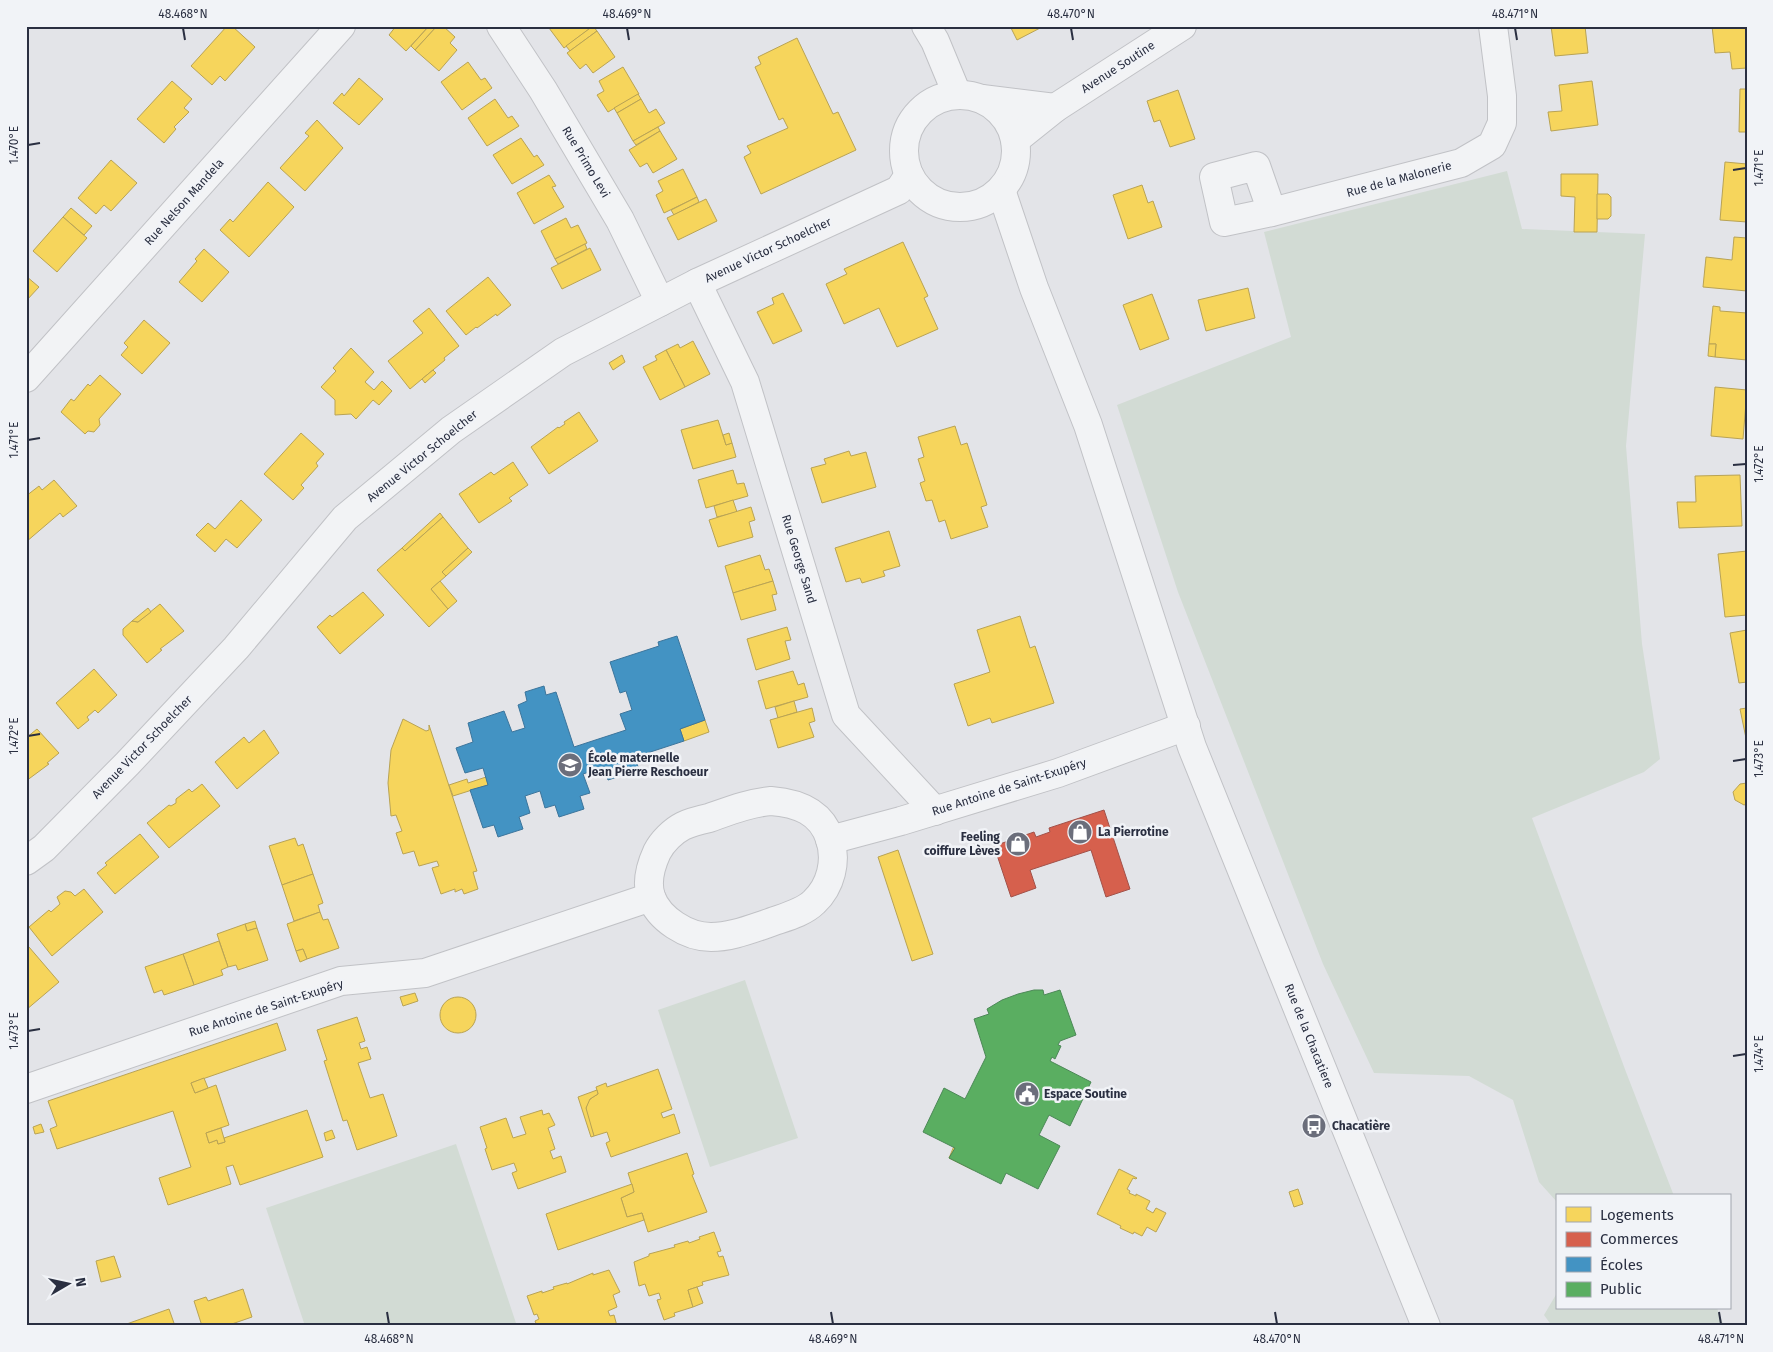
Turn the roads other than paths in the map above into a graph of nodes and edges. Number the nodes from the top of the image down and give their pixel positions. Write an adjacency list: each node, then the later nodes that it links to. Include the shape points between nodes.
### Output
1 (341, 26): 14 (street, Rue Nelson Mandela)
2 (501, 26): 13 (street, Rue Primo Levi, via 620,220)
3 (926, 26): 6 (street)
4 (1182, 26): 7 (street, Avenue Soutine)
5 (1493, 26): 11 (street, Rue de la Malonerie, via 1502,123 1492,145 1461,163)
6 (970, 97): 7 (street); 8 (street, via 995,106 1005,116); 9 (street, via 939,98 923,108 912,122 905,139 904,157)
7 (1055, 108): 8 (street, Avenue Soutine)
8 (1016, 140): 10 (street, via 1016,158 1011,175)
9 (909, 175): 10 (street, via 934,201 951,207 986,201); 12 (street, Avenue Victor Schoelcher, via 899,190)
10 (1001, 190): 15 (street, Rue de la Chacatiere, via 1034,288 1088,425)
11 (1272, 212)
12 (697, 283): 13 (street, Avenue Victor Schoelcher); 16 (street, Rue George Sand, via 745,382 846,715)
13 (660, 302): 18 (street, Avenue Victor Schoelcher, via 563,352 451,430 346,518 230,655 44,848)
14 (26, 378)
15 (1189, 736): 16 (street, Rue Antoine de Saint-Exupéry); 21 (street, Rue de la Chacatiere)
16 (935, 811): 17 (street, Rue Antoine de Saint-Exupéry)
17 (830, 840): 19 (street, via 816,815 803,807 790,803 756,802 672,833 652,862); 19 (street, via 832,871 826,887 814,903 794,914 741,932 709,937 694,934 663,916)
18 (26, 860)
19 (651, 897): 20 (street, Rue Antoine de Saint-Exupéry, via 425,973 341,981)
20 (26, 1089)
21 (1426, 1326)

